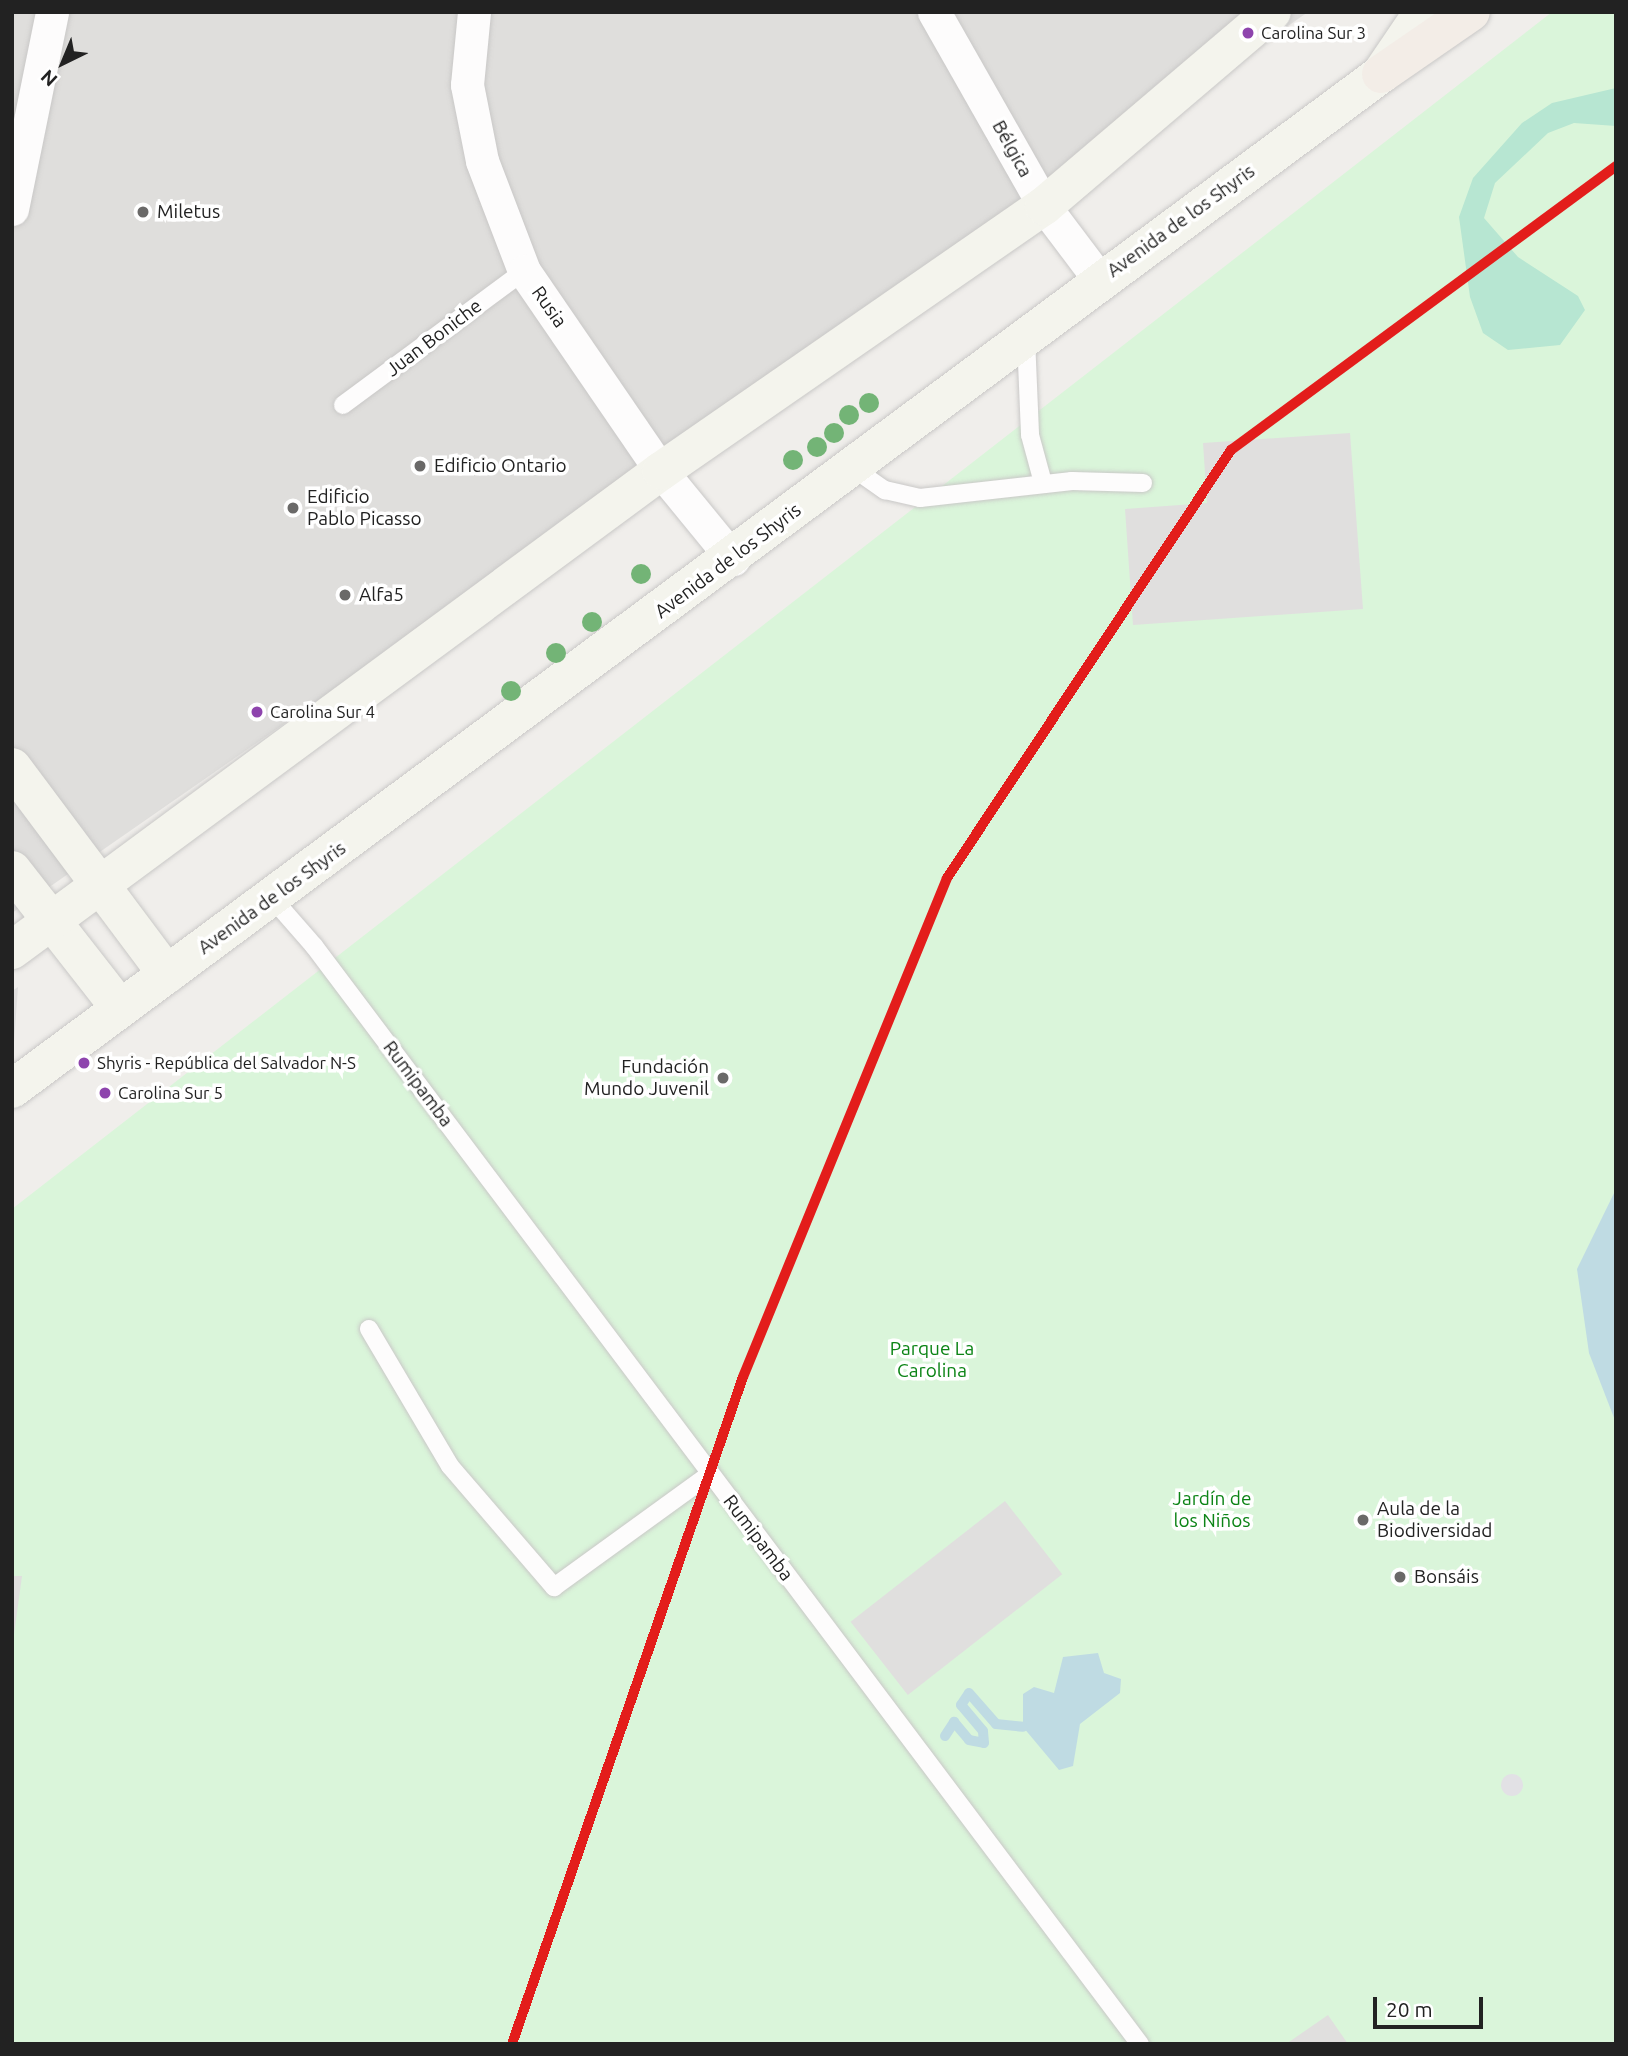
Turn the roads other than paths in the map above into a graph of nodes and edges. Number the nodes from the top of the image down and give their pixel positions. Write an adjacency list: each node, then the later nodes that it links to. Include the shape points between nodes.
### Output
1 (52, 12): 9 (street)
2 (474, 12): 10 (street, Rusia, via 467,85 482,161)
3 (934, 12): 8 (street, Bélgica)
4 (1272, 12): 8 (main road)
5 (1423, 12): 7 (main road, Avenida de los Shyris)
6 (1471, 12): 7 (main road)
7 (1381, 74): 11 (main road, Avenida de los Shyris)
8 (1044, 206): 11 (street, Bélgica); 15 (main road)
9 (12, 209)
10 (524, 271): 13 (lane, Juan Boniche); 15 (street, Rusia)
11 (1099, 279): 12 (main road, Avenida de los Shyris)
12 (1026, 336): 14 (main road, Avenida de los Shyris); 16 (lane, via 1030,435)
13 (343, 405)
14 (853, 468): 16 (lane, via 885,490 920,498); 18 (main road, Avenida de los Shyris)
15 (661, 471): 18 (street, Rusia); 21 (main road)
16 (1042, 483): 17 (lane)
17 (1143, 483)
18 (733, 559): 22 (main road, Avenida de los Shyris)
19 (12, 767): 21 (main road)
20 (12, 870): 23 (main road)
21 (99, 883): 23 (main road); 25 (main road)
22 (273, 899): 25 (main road, Avenida de los Shyris); 29 (lane, Rumipamba, via 314,946)
23 (52, 921): 24 (main road); 26 (main road)
24 (12, 950)
25 (167, 974): 26 (main road, Avenida de los Shyris)
26 (120, 1008): 27 (main road, Avenida de los Shyris)
27 (12, 1089)
28 (369, 1329): 29 (lane, via 450,1466 554,1587)
29 (710, 1474): 30 (lane, Rumipamba)
30 (1140, 2044)

